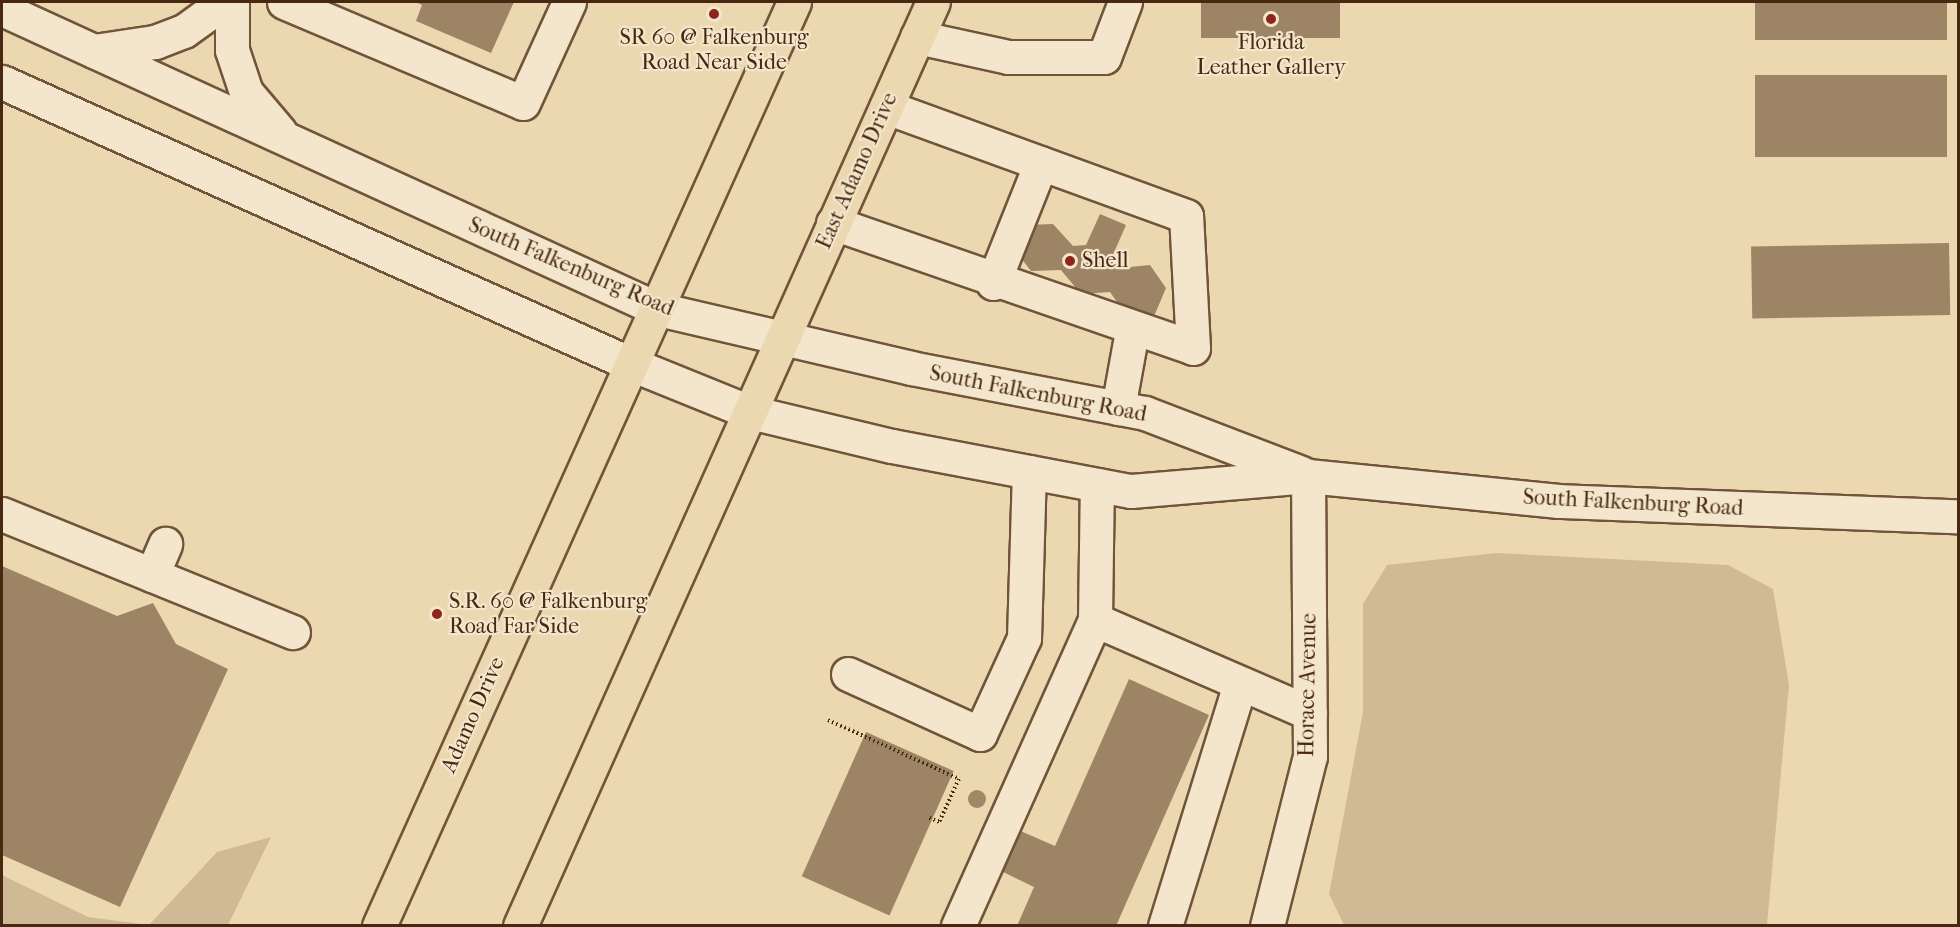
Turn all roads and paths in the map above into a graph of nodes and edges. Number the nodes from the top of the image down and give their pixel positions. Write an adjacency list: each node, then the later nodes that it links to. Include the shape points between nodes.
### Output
1 (224, 2): 10 (street, via 184,31 155,42)
2 (232, 2): 13 (street, via 232,50 246,92)
3 (284, 2): 4 (street, via 523,103)
4 (569, 2)
5 (794, 2): 17 (main road)
6 (933, 2): 9 (main road, East Adamo Drive)
7 (1125, 2): 9 (street, via 1104,57 1008,57)
8 (2, 9): 10 (street, South Falkenburg Road)
9 (916, 37): 12 (main road, East Adamo Drive)
10 (94, 51): 13 (street, South Falkenburg Road)
11 (2, 82): 20 (street, South Falkenburg Road)
12 (886, 107): 14 (street); 15 (main road, East Adamo Drive)
13 (285, 138): 17 (street, South Falkenburg Road)
14 (1041, 163): 16 (street); 18 (street, via 1186,216 1193,348)
15 (833, 223): 16 (street); 19 (main road, East Adamo Drive)
16 (993, 283): 18 (street)
17 (658, 309): 19 (street, South Falkenburg Road); 20 (main road, Adamo Drive)
18 (1132, 331): 21 (street)
19 (781, 340): 21 (street, South Falkenburg Road); 22 (main road)
20 (631, 364): 22 (street, South Falkenburg Road); 37 (main road, Adamo Drive)
21 (1118, 408): 24 (street, South Falkenburg Road, via 1145,413)
22 (750, 412): 23 (street, South Falkenburg Road); 38 (main road)
23 (1029, 471): 25 (street, South Falkenburg Road); 32 (street, via 1024,638 980,734)
24 (1308, 476): 25 (street, South Falkenburg Road, via 1131,491); 27 (street, South Falkenburg Road, via 1559,501); 34 (street, Horace Avenue)
25 (1097, 485): 30 (street)
26 (2, 514): 29 (street)
27 (1959, 516)
28 (165, 544): 29 (street)
29 (152, 575): 31 (street)
30 (1095, 620): 33 (street); 39 (street)
31 (293, 632)
32 (848, 674)
33 (1240, 684): 34 (street); 40 (street)
34 (1310, 713): 41 (street, Horace Avenue, via 1310,756)
35 (828, 720): 36 (path, via 959,779 939,822)
36 (927, 817)
37 (379, 926)
38 (520, 926)
39 (958, 926)
40 (1165, 926)
41 (1267, 926)

